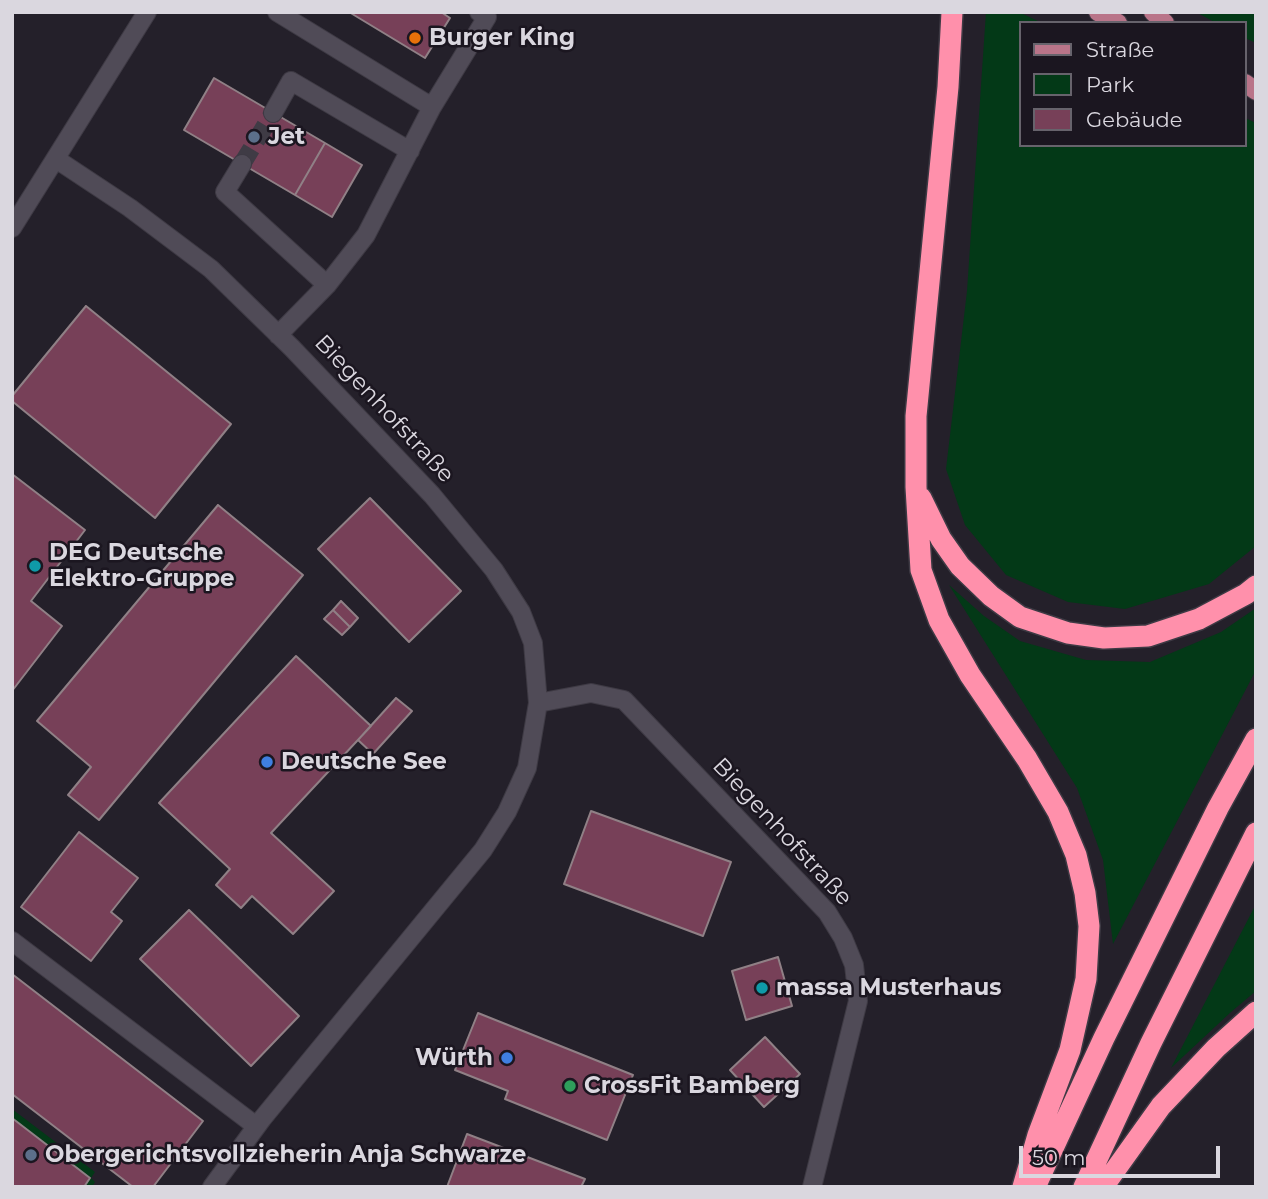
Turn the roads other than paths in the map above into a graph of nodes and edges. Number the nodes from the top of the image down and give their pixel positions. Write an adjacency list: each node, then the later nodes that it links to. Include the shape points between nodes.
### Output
1 (147, 12): 10 (street)
2 (277, 12): 7 (street)
3 (479, 12): 7 (street, Biegenhofstraße, via 487,17)
4 (952, 12): 15 (highway, via 916,416)
5 (1098, 12): 6 (main road)
6 (1114, 21)
7 (432, 107): 9 (street, Biegenhofstraße)
8 (273, 113): 9 (street, via 291,81)
9 (410, 151): 13 (street, Biegenhofstraße, via 366,235)
10 (56, 159): 12 (street); 14 (street, Biegenhofstraße, via 211,269)
11 (242, 164): 13 (street, via 225,192)
12 (12, 228)
13 (327, 285): 14 (street, Biegenhofstraße)
14 (278, 335): 17 (street, Biegenhofstraße, via 432,495 494,570 521,612 533,643)
15 (916, 487): 16 (highway, via 941,539 960,566 991,596 1020,617 1068,633 1104,638 1148,636 1199,619); 25 (highway, via 921,570 939,620 1058,813 1076,855 1085,893 1089,926 1086,979 1070,1049)
16 (1256, 586)
17 (538, 703): 22 (street, Biegenhofstraße, via 527,768 483,850); 24 (street, Biegenhofstraße, via 591,693 624,700 827,912 843,938 854,965 858,1001)
18 (1256, 739): 26 (highway, via 1110,1026)
19 (1256, 833): 27 (highway)
20 (12, 941): 22 (street)
21 (1256, 1012): 28 (highway, via 1161,1106)
22 (256, 1126): 23 (street, Biegenhofstraße)
23 (212, 1187)
24 (812, 1187)
25 (1023, 1187)
26 (1035, 1187)
27 (1084, 1187)
28 (1103, 1187)

